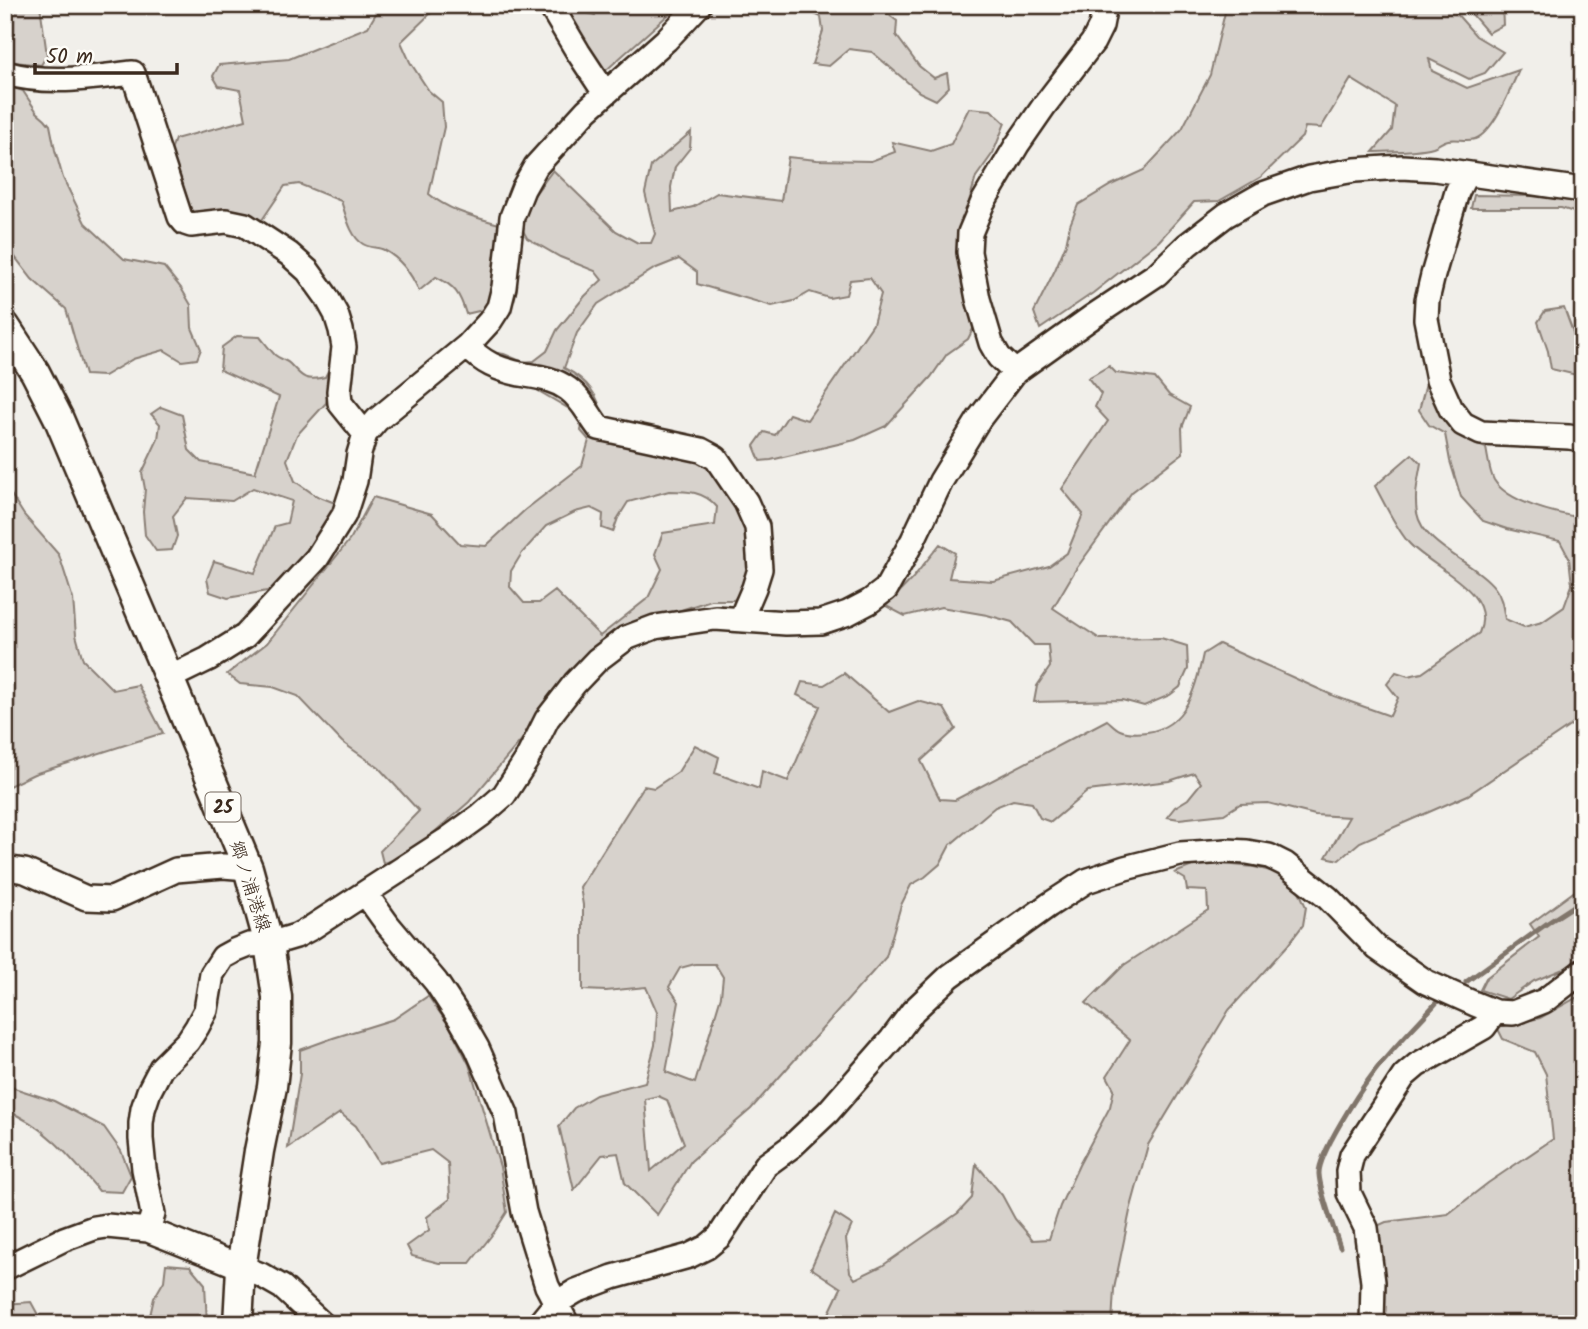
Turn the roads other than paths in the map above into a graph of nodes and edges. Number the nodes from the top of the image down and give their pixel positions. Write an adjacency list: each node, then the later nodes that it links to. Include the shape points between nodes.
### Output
1 (550, 5): 5 (street)
2 (699, 5): 5 (street)
3 (1105, 5): 10 (street, via 1093,42 1017,145 970,233 971,264 991,343)
4 (5, 74): 11 (street, via 56,81 133,73 185,223 245,225 289,254 326,296 344,347 340,403)
5 (606, 93): 9 (street, via 536,166 523,189 512,217 499,307)
6 (1466, 174): 7 (street); 10 (street, via 1402,167 1355,170 1309,178 1263,194 1226,215 1157,274); 12 (street, via 1427,300 1429,344 1438,380 1463,424 1481,433)
7 (1583, 190)
8 (5, 326): 14 (main road, 郷ノ浦港線 / 25, via 58,417)
9 (467, 346): 11 (street); 13 (street, via 496,368 550,379 565,387 579,397 599,428 701,450 716,458 757,527 760,569)
10 (1015, 372): 13 (street, via 941,481 886,589 848,613 821,622)
11 (365, 434): 14 (street, via 344,515 317,558 245,636)
12 (1583, 439)
13 (743, 620): 17 (street, via 715,618 655,627 626,638 597,660 547,719 504,795 445,841)
14 (170, 678): 16 (main road, 郷ノ浦港線 / 25)
15 (5, 868): 16 (street, via 25,871 86,898 112,899 176,870)
16 (248, 869): 18 (main road, 郷ノ浦港線 / 25)
17 (365, 893): 18 (street, via 296,936); 24 (street, via 436,982 477,1048 506,1114 524,1212)
18 (269, 944): 21 (street, via 249,945 223,957 212,974 206,1010 149,1091 141,1123 153,1214); 23 (main road, 郷ノ浦港線 / 25, via 277,997 276,1043)
19 (1583, 971): 20 (street, via 1544,1001 1513,1013)
20 (1495, 1012): 24 (street, via 1426,982 1377,948 1328,898 1269,856 1227,850 1180,854 1125,868 1086,881 950,976 913,1011 828,1112 766,1165 719,1237 707,1247 576,1291); 29 (street, via 1484,1027 1405,1076 1352,1155 1349,1194 1366,1228 1373,1282)
21 (148, 1230): 22 (street, via 94,1228); 23 (street)
22 (5, 1268)
23 (241, 1268): 25 (main road, 郷ノ浦港線 / 25); 26 (street, via 282,1287)
24 (556, 1303): 27 (street); 28 (street)
25 (239, 1324)
26 (322, 1324)
27 (539, 1324)
28 (567, 1324)
29 (1372, 1324)

